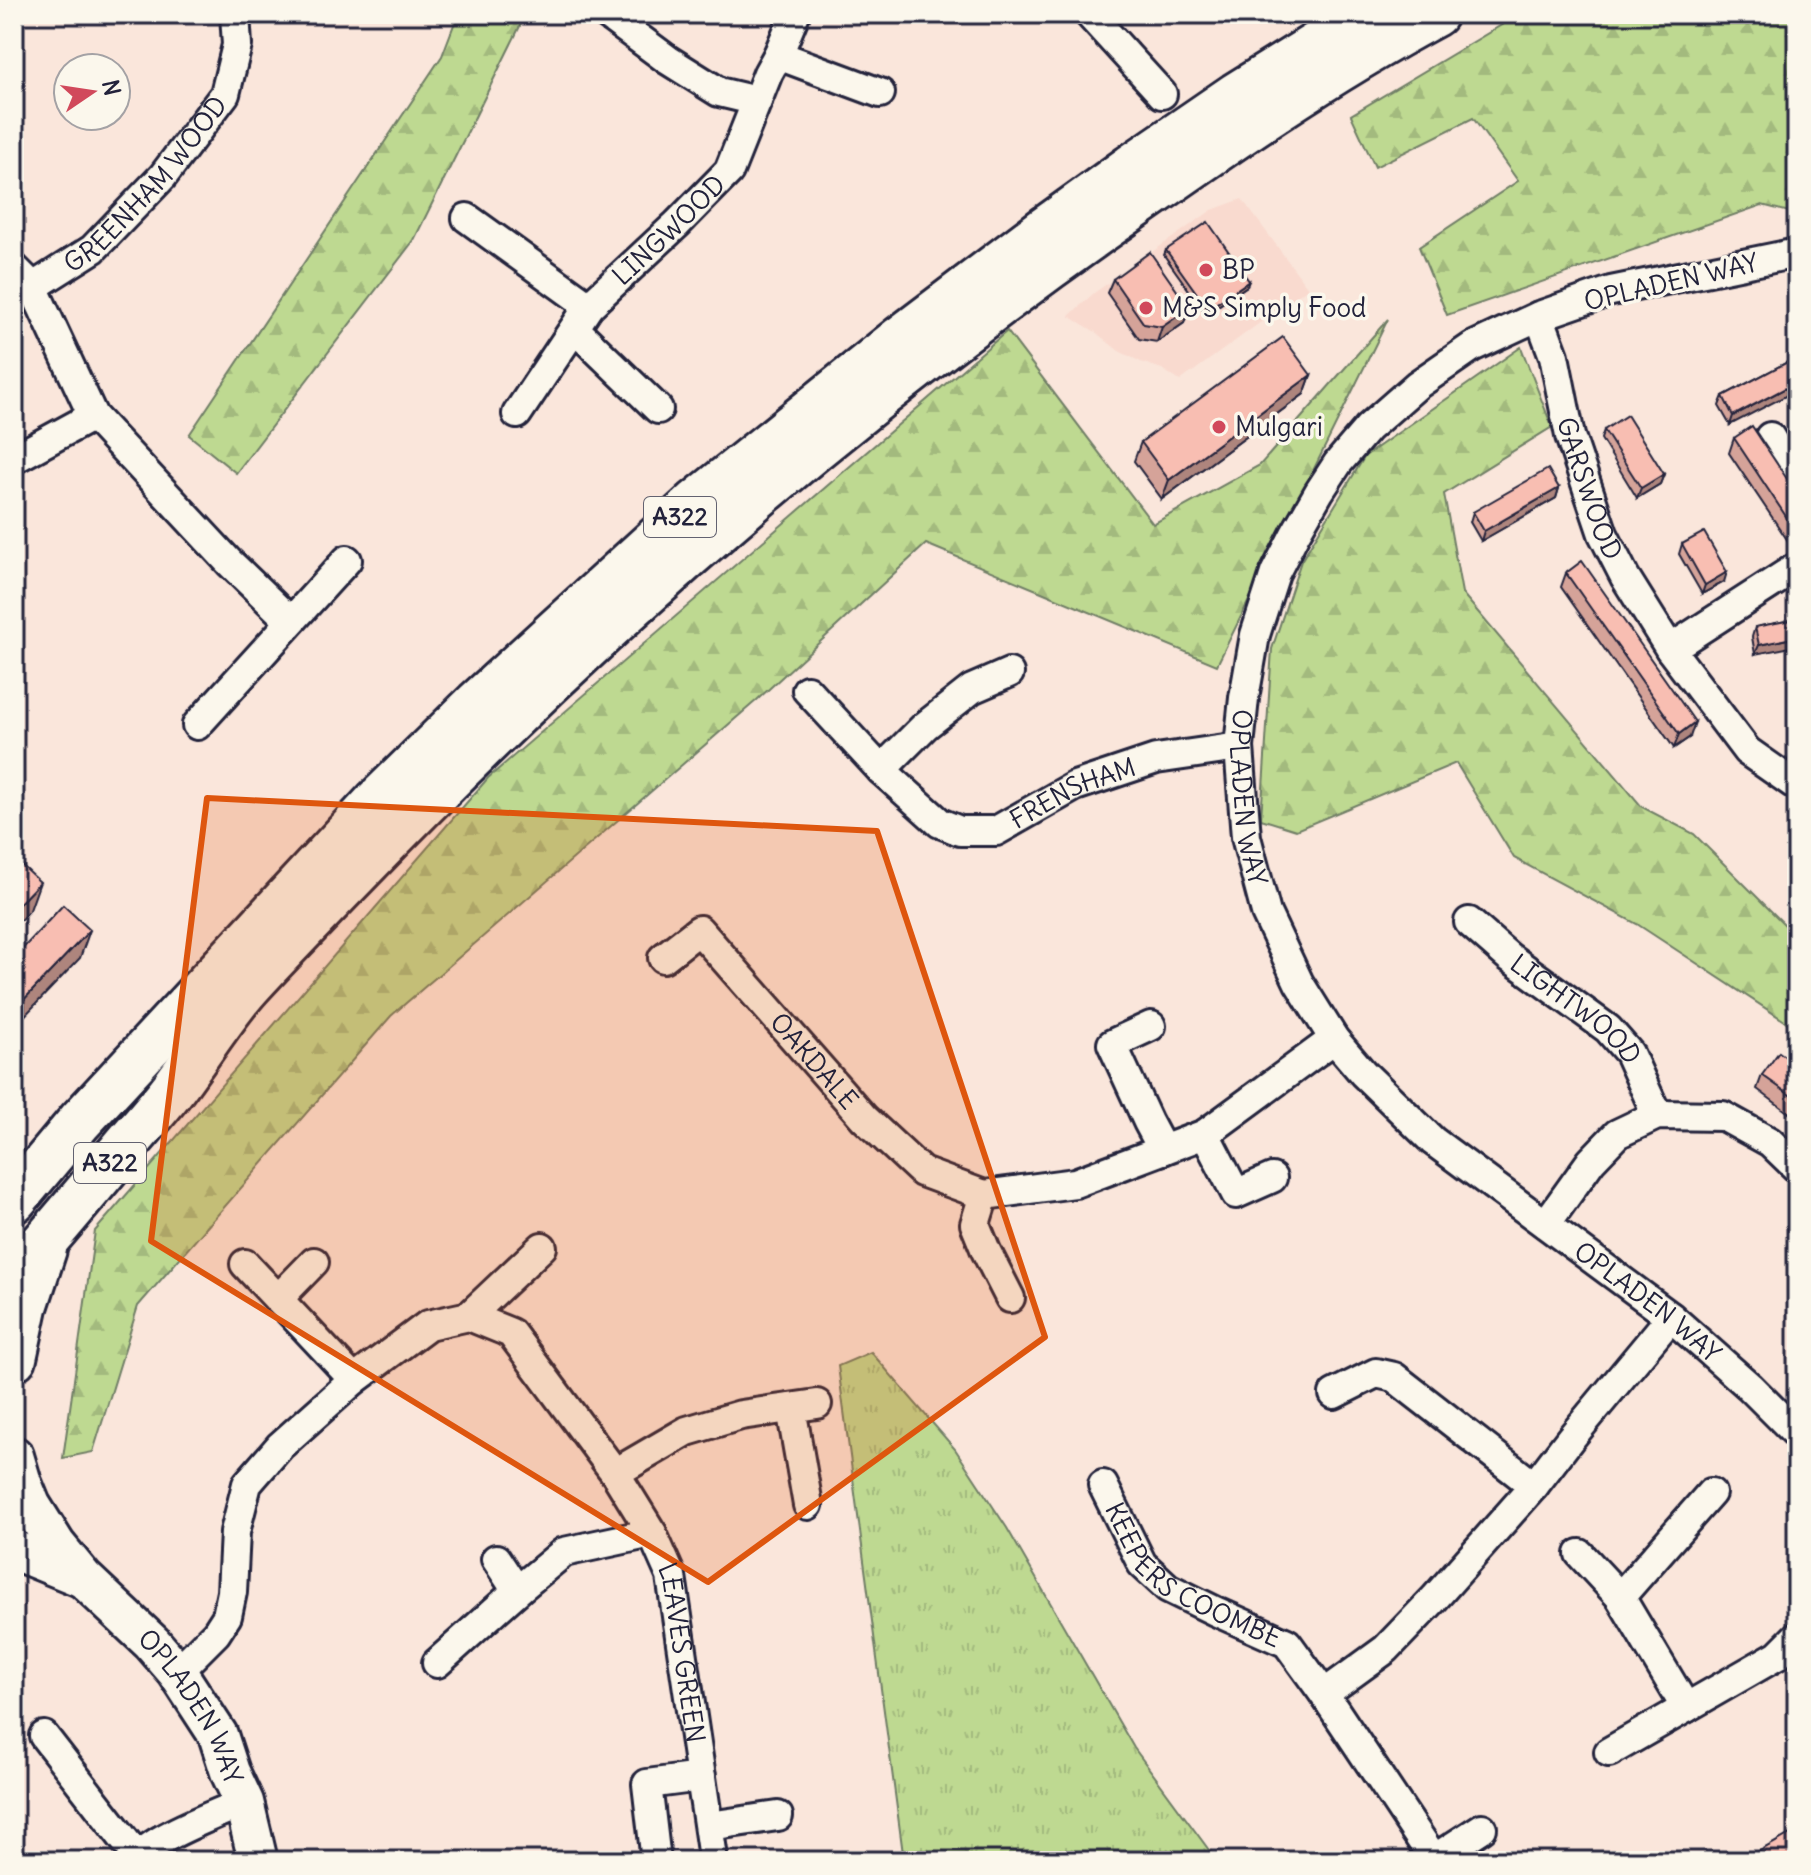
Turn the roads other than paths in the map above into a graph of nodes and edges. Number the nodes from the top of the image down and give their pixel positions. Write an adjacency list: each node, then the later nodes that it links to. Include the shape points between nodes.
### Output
1 (235, 14): 13 (street, GREENHAM WOOD, via 237,45 225,94 163,176 93,249)
2 (606, 14): 10 (street, via 719,92)
3 (795, 14): 7 (street, LINGWOOD)
4 (1089, 14): 9 (street)
5 (1366, 14): 42 (highway, A322, via 1236,95 1045,229 696,503 378,800 80,1121)
6 (1435, 14): 44 (highway, A322, via 1300,93 1084,243 972,325 723,525 487,741 245,990 174,1088)
7 (778, 55): 8 (street); 10 (street, LINGWOOD)
8 (880, 93)
9 (1162, 94)
10 (757, 101): 15 (street, LINGWOOD, via 729,171)
11 (467, 218): 15 (street, LINGWOOD)
12 (1797, 253): 14 (street, OPLADEN WAY, via 1611,291)
13 (23, 278): 18 (street, GREENHAM WOOD)
14 (1539, 316): 25 (street, GARSWOOD, via 1554,356 1570,436 1603,534); 29 (street, OPLADEN WAY, via 1472,347 1417,385 1338,463 1275,573 1255,635)
15 (582, 317): 16 (street, LINGWOOD); 17 (street, LINGWOOD)
16 (658, 409)
17 (517, 414)
18 (93, 416): 20 (street); 24 (street, GREENHAM WOOD)
19 (1770, 437): 21 (street)
20 (14, 459)
21 (1797, 483)
22 (347, 560): 24 (street)
23 (1797, 567): 25 (street)
24 (290, 621): 28 (street)
25 (1670, 649): 31 (street, GARSWOOD, via 1747,751)
26 (1009, 673): 30 (street, via 960,698)
27 (807, 690): 30 (street, FRENSHAM)
28 (197, 725)
29 (1239, 747): 30 (street, FRENSHAM, via 1156,759 1075,786 996,831 960,831 940,823); 35 (street, OPLADEN WAY, via 1246,837 1266,913 1299,983)
30 (881, 770)
31 (1797, 786)
32 (1469, 922): 36 (street, LIGHTWOOD, via 1608,1029 1629,1053)
33 (663, 958): 41 (street, OAKDALE, via 699,930 864,1118 922,1172)
34 (1151, 1026): 38 (street, via 1112,1044)
35 (1334, 1039): 37 (street, OAKDALE); 43 (street, OPLADEN WAY, via 1433,1141)
36 (1657, 1115): 39 (street, via 1723,1116 1770,1142); 43 (street, via 1617,1134)
37 (1205, 1134): 38 (street, OAKDALE); 40 (street, via 1236,1194)
38 (1163, 1150): 41 (street, OAKDALE, via 1075,1183)
39 (1797, 1168)
40 (1272, 1178)
41 (984, 1195): 49 (street, via 975,1224)
42 (14, 1200)
43 (1546, 1224): 52 (street, OPLADEN WAY)
44 (47, 1239): 48 (highway, A322); 53 (highway, A322)
45 (542, 1247): 51 (street)
46 (314, 1262): 50 (street)
47 (245, 1264): 50 (street)
48 (14, 1277)
49 (1010, 1298)
50 (278, 1299): 54 (street)
51 (469, 1316): 54 (street, via 428,1325); 58 (street, LEAVES GREEN, via 511,1333)
52 (1671, 1317): 56 (street, OPLADEN WAY); 60 (street)
53 (14, 1358)
54 (354, 1380): 72 (street, via 280,1446 247,1484 235,1532 227,1616)
55 (1334, 1394): 60 (street, via 1376,1373 1394,1377)
56 (1797, 1434)
57 (14, 1456): 67 (street, OPLADEN WAY, via 31,1505)
58 (615, 1473): 62 (street, via 687,1431 741,1415 804,1406); 63 (street, LEAVES GREEN)
59 (1103, 1485): 73 (street, KEEPERS COOMBE, via 1142,1564 1168,1588 1287,1643)
60 (1534, 1486): 73 (street, via 1386,1649)
61 (1711, 1493): 69 (street)
62 (808, 1505)
63 (652, 1533): 68 (street, LEAVES GREEN, via 564,1552); 77 (street, LEAVES GREEN, via 671,1576)
64 (14, 1550): 67 (street, OPLADEN WAY)
65 (1580, 1554): 69 (street)
66 (496, 1559): 68 (street)
67 (83, 1578): 72 (street, OPLADEN WAY)
68 (517, 1591): 71 (street, LEAVES GREEN)
69 (1620, 1597): 74 (street)
70 (1797, 1636): 74 (street, via 1778,1655)
71 (437, 1663)
72 (177, 1672): 78 (street, OPLADEN WAY, via 218,1735)
73 (1324, 1694): 82 (street, KEEPERS COOMBE)
74 (1686, 1708): 76 (street)
75 (44, 1736): 81 (street)
76 (1609, 1752)
77 (701, 1777): 79 (street, LEAVES GREEN, via 710,1839); 84 (street, LEAVES GREEN, via 647,1784)
78 (244, 1802): 81 (street, via 152,1845); 83 (street, OPLADEN WAY)
79 (778, 1816)
80 (1482, 1828): 82 (street, KEEPERS COOMBE)
81 (136, 1859)
82 (1430, 1860)
83 (258, 1861)
84 (656, 1861)

